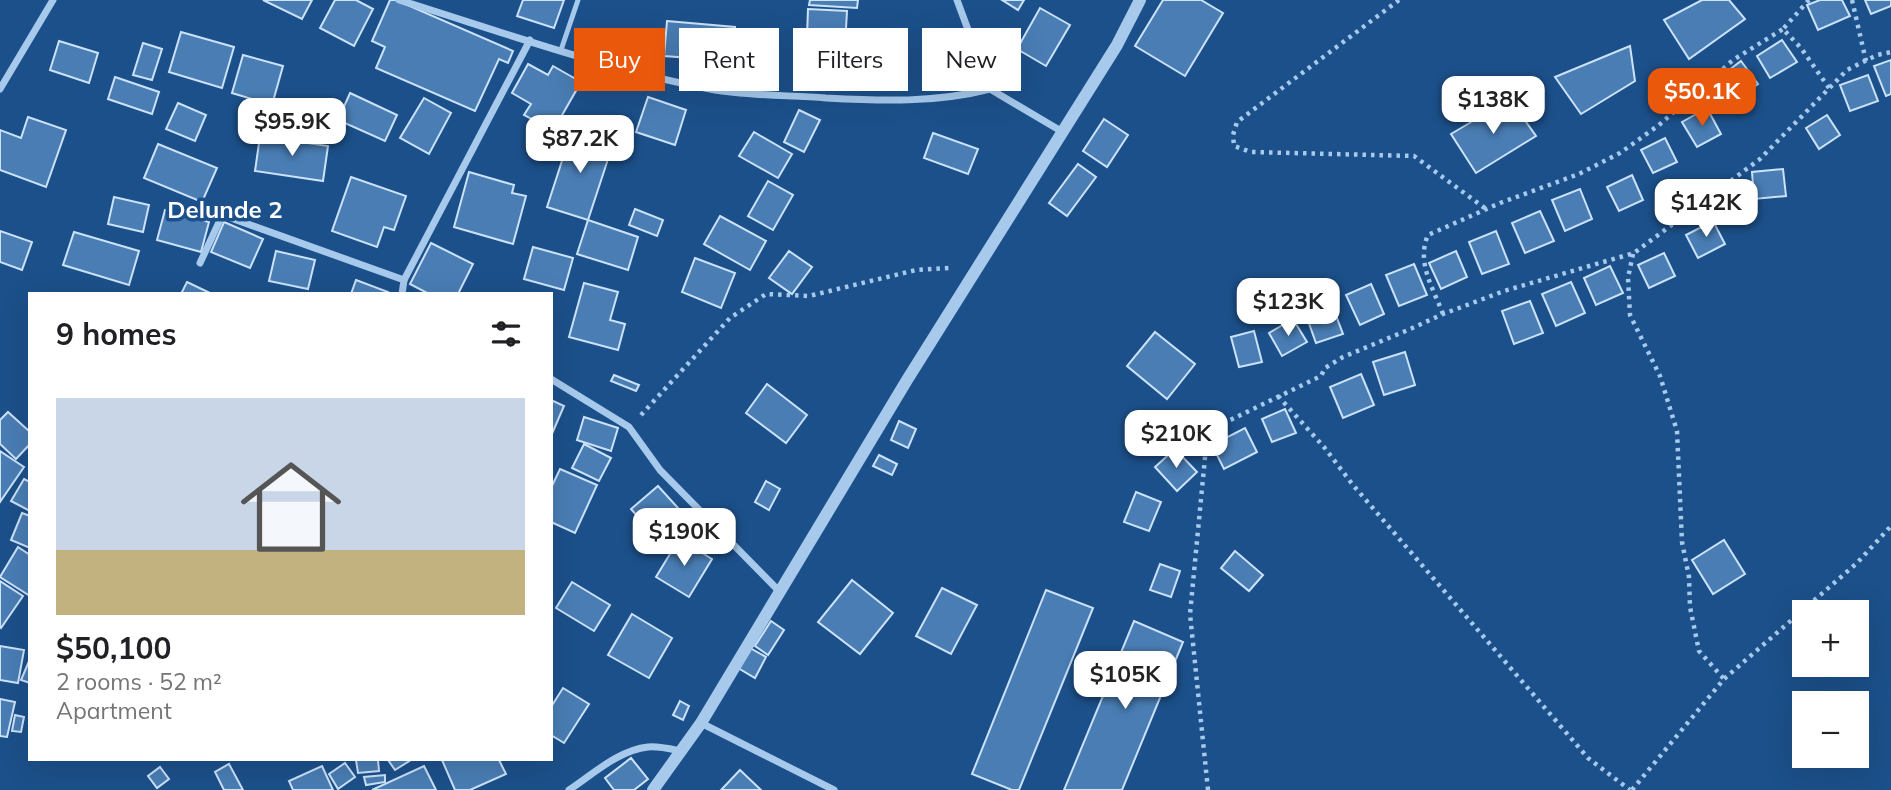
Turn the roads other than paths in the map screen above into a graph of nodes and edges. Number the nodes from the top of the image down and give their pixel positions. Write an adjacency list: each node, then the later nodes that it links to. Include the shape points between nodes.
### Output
1 (53, 0): 9 (street)
2 (399, 0): 7 (street)
3 (578, 0): 8 (lane)
4 (957, 0): 6 (street)
5 (1140, 0): 12 (street, via 1117,45)
6 (967, 28)
7 (530, 40): 8 (street); 14 (street)
8 (561, 50): 10 (street, via 616,69 713,90 878,100 930,100)
9 (0, 89)
10 (983, 91)
11 (993, 91): 12 (street)
12 (1061, 131): 17 (street)
13 (200, 263): 14 (street, via 220,220 228,217)
14 (404, 280): 15 (street)
15 (402, 292)
16 (553, 380): 17 (street, via 629,427 660,471)
17 (779, 591): 18 (street)
18 (701, 723): 19 (street); 22 (street)
19 (681, 751): 20 (street, via 650,746 632,750); 21 (street)
20 (569, 790)
21 (653, 790)
22 (834, 790)

